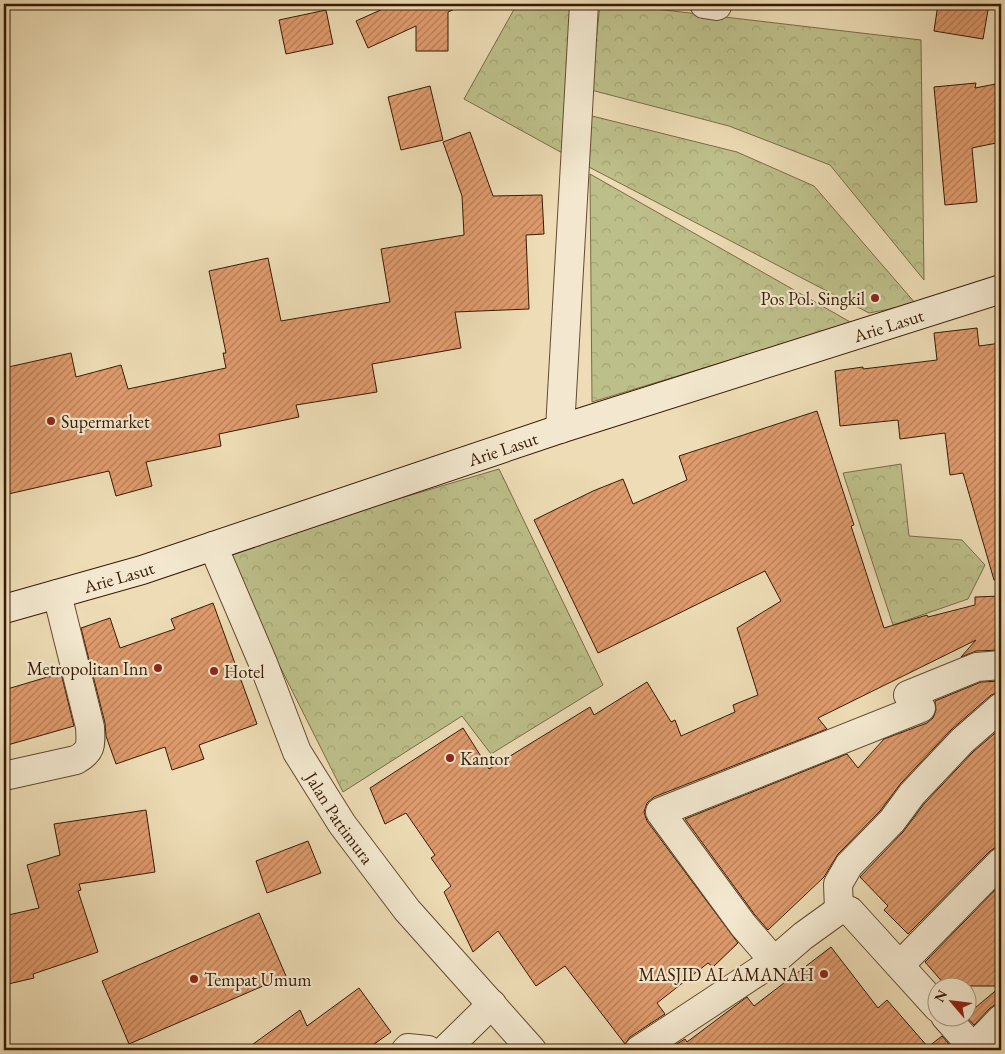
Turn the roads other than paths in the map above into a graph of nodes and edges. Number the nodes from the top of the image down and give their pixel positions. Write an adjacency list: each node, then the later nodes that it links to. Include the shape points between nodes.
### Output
1 (584, 4): 3 (street)
2 (1001, 289): 3 (street, Arie Lasut)
3 (560, 429): 4 (street, Arie Lasut)
4 (213, 546): 5 (street, Arie Lasut); 15 (street, Jalan Pattimura, via 297,752 342,824 401,902)
5 (57, 594): 6 (street, Arie Lasut); 9 (street, via 90,727 91,745 86,755 76,760)
6 (4, 609)
7 (1001, 665): 12 (street, via 977,667 915,702 660,812 743,925)
8 (1001, 707): 11 (street, via 962,741 912,794 892,821 848,865 838,884)
9 (4, 776)
10 (1001, 862): 13 (street)
11 (845, 911): 12 (street, via 803,936); 13 (street)
12 (774, 961): 23 (street)
13 (900, 965): 14 (street)
14 (928, 997)
15 (492, 1004): 21 (street); 22 (street, Jalan Pattimura)
16 (1001, 1019): 18 (street)
17 (954, 1026): 18 (street)
18 (974, 1049)
19 (406, 1050): 20 (street)
20 (428, 1050)
21 (445, 1050)
22 (532, 1050)
23 (639, 1050)

